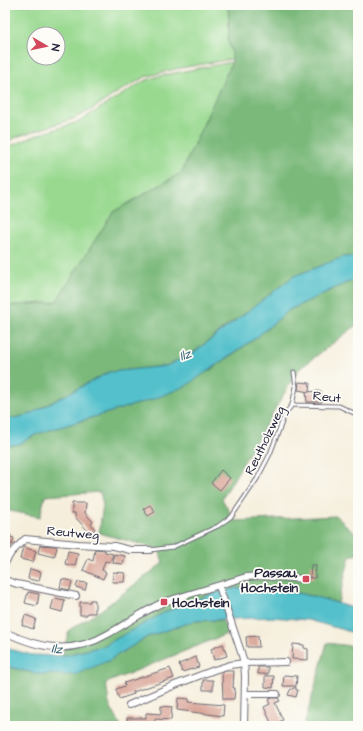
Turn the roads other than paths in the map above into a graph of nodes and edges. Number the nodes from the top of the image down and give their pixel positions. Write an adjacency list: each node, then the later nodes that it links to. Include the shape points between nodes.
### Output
1 (294, 372): 2 (lane, Reutholzweg, via 296,387)
2 (292, 405): 3 (lane, Reut, via 339,406); 4 (lane, Reutholzweg, via 264,466 232,516 218,526 173,547)
3 (358, 415)
4 (150, 550): 5 (street, Reutweg, via 25,539)
5 (5, 563)
6 (305, 579): 8 (street, via 246,577)
7 (5, 580): 9 (street)
8 (220, 588): 10 (street, via 164,602 106,636 71,648 46,647); 12 (street)
9 (76, 596)
10 (5, 632)
11 (286, 662): 12 (street)
12 (244, 663): 13 (street); 15 (street, via 214,670)
13 (245, 694): 14 (street); 16 (street)
14 (277, 694)
15 (129, 705)
16 (244, 726)

